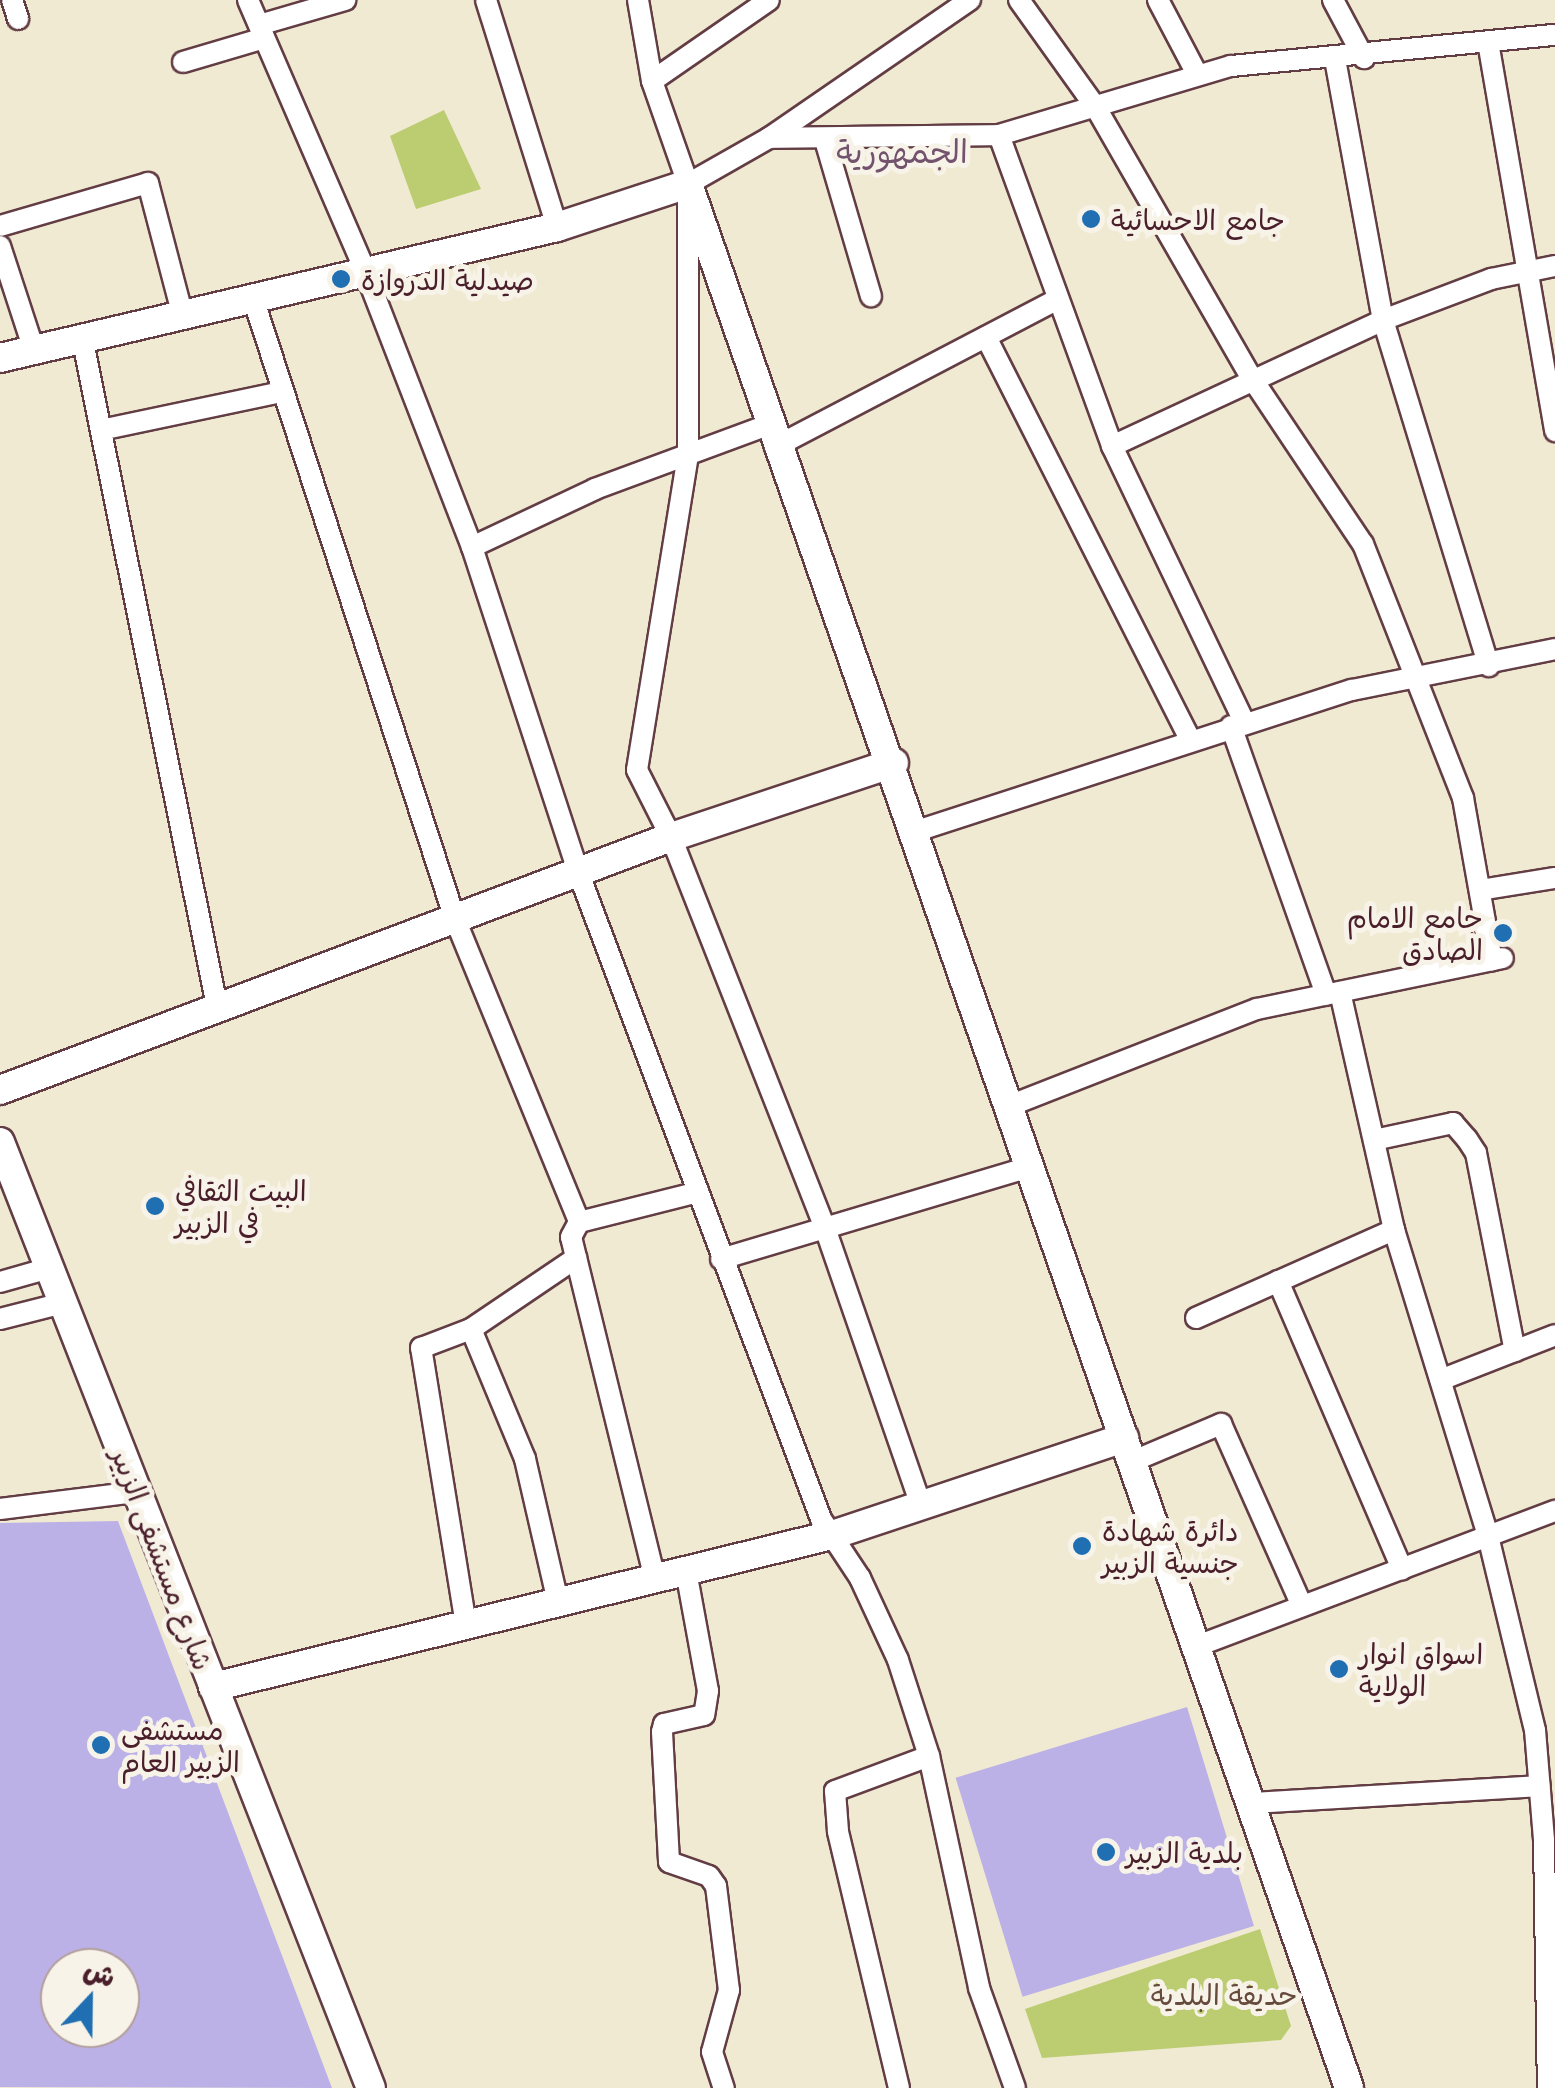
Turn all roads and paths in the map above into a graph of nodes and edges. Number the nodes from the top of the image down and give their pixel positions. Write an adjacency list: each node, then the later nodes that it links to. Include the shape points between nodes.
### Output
1 (248, 0): 10 (street)
2 (344, 0): 10 (street)
3 (486, 0): 24 (street)
4 (638, 0): 17 (street)
5 (769, 0): 17 (street)
6 (970, 0): 20 (street)
7 (1019, 0): 18 (street)
8 (1158, 0): 16 (street)
9 (1337, 1): 13 (street)
10 (261, 32): 15 (street); 27 (street)
11 (1555, 35): 12 (street)
12 (1488, 42): 13 (street); 28 (street)
13 (1364, 58): 14 (street)
14 (1336, 59): 16 (street); 33 (street)
15 (183, 62)
16 (1197, 74): 18 (street)
17 (652, 82): 22 (street)
18 (1095, 106): 19 (street); 38 (street)
19 (998, 136): 21 (street); 31 (street)
20 (769, 138): 21 (street); 22 (street)
21 (825, 140): 30 (street)
22 (688, 184): 24 (street); 42 (street); 44 (street)
23 (0, 226): 32 (street, via 148,182)
24 (557, 228): 27 (street)
25 (0, 246): 36 (street)
26 (1555, 266): 28 (street)
27 (364, 271): 29 (street); 45 (street)
28 (1526, 272): 33 (street); 41 (street)
29 (252, 295): 32 (street); 39 (street)
30 (871, 296)
31 (1054, 301): 35 (street); 43 (street)
32 (182, 313): 34 (street)
33 (1383, 320): 38 (street); 47 (street)
34 (82, 337): 36 (street); 40 (street)
35 (986, 337): 42 (street); 50 (street)
36 (34, 350): 37 (street)
37 (0, 358)
38 (1251, 376): 43 (street); 48 (street, via 1363,544)
39 (280, 392): 40 (street); 57 (street)
40 (101, 430): 59 (street)
41 (1555, 431)
42 (772, 436): 44 (street); 51 (street)
43 (1112, 446): 49 (street)
44 (688, 454): 45 (street); 53 (street, via 637,770)
45 (472, 547): 54 (street)
46 (1555, 649): 47 (street)
47 (1489, 666): 48 (street)
48 (1415, 675): 49 (street); 56 (street, via 1463,798)
49 (1238, 724): 50 (street); 58 (street)
50 (1189, 738): 52 (street)
51 (894, 764): 52 (street); 53 (street)
52 (917, 831): 61 (street)
53 (671, 837): 54 (street); 67 (street)
54 (579, 874): 57 (street); 65 (street)
55 (1555, 878): 56 (street)
56 (1480, 890): 58 (street, via 1498,959)
57 (455, 919): 59 (street); 66 (street)
58 (1333, 993): 61 (street, via 1257,1009); 62 (street)
59 (218, 1010): 60 (street)
60 (0, 1090)
61 (1009, 1106): 64 (street)
62 (1374, 1140): 68 (street); 79 (street, via 1453,1124 1467,1139 1476,1153)
63 (0, 1142): 71 (street, شارع مستشفى الزبير)
64 (1029, 1167): 67 (street); 81 (street)
65 (698, 1192): 66 (street); 70 (street)
66 (578, 1222): 69 (street, via 571,1238)
67 (824, 1228): 70 (street); 83 (street)
68 (1394, 1230): 73 (street); 80 (street)
69 (576, 1258): 77 (street); 90 (street)
70 (721, 1259): 86 (street)
71 (49, 1268): 72 (street); 74 (street, شارع مستشفى الزبير)
72 (0, 1282)
73 (1278, 1282): 75 (street); 88 (street)
74 (63, 1303): 76 (street); 82 (street, شارع مستشفى الزبير)
75 (1196, 1318)
76 (0, 1319)
77 (471, 1329): 91 (street, via 525,1459); 93 (street, via 421,1348)
78 (1555, 1335): 79 (street)
79 (1515, 1350): 80 (street)
80 (1443, 1379): 87 (street)
81 (1128, 1450): 83 (street); 92 (street, via 1221,1424); 94 (street)
82 (137, 1492): 84 (street); 95 (street, شارع مستشفى الزبير)
83 (921, 1506): 86 (street)
84 (0, 1509)
85 (1555, 1511): 87 (street)
86 (832, 1535): 89 (street); 96 (street, via 898,1660)
87 (1488, 1536): 88 (street); 97 (street, via 1535,1730)
88 (1402, 1569): 92 (street)
89 (686, 1572): 90 (street); 101 (street, via 708,1691 704,1714 664,1724 662,1732 669,1862 709,1876 716,1886 729,1990 712,2052)
90 (655, 1579): 91 (street)
91 (558, 1602): 93 (street)
92 (1302, 1606): 94 (street)
93 (466, 1625): 95 (street)
94 (1197, 1646): 98 (street)
95 (213, 1687): 100 (street, شارع مستشفى الزبير)
96 (930, 1756): 102 (street, via 835,1791 838,1831); 103 (street, via 979,1988)
97 (1539, 1786): 98 (street); 99 (street)
98 (1254, 1803): 104 (street)
99 (1550, 1839): 105 (street)
100 (370, 2088)
101 (724, 2088)
102 (899, 2088)
103 (1015, 2088)
104 (1349, 2088)
105 (1548, 2088)

